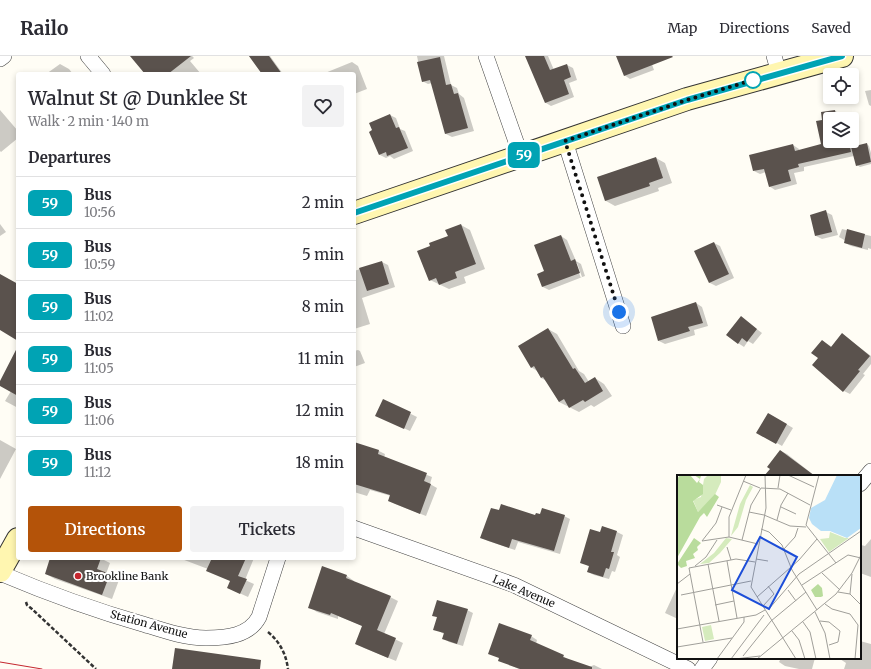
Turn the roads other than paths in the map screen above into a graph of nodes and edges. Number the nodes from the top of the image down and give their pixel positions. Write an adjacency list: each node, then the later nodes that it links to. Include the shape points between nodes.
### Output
1 (4, 56): 5 (street)
2 (88, 56): 7 (street)
3 (486, 56): 9 (street)
4 (842, 56): 6 (main road)
5 (0, 59)
6 (777, 65): 8 (main road, via 687,100)
7 (101, 72)
8 (565, 141): 9 (main road); 11 (street)
9 (521, 156): 10 (main road)
10 (356, 212)
11 (624, 326)
12 (871, 470): 13 (street)
13 (861, 483)
14 (356, 529): 19 (street, Lake Avenue, via 514,585)
15 (16, 543): 17 (main road)
16 (277, 560): 17 (street, Station Avenue, via 256,623 238,635 222,638 204,638 171,632 126,619 66,599)
17 (0, 572)
18 (709, 659): 20 (street)
19 (688, 669)
20 (702, 669)

